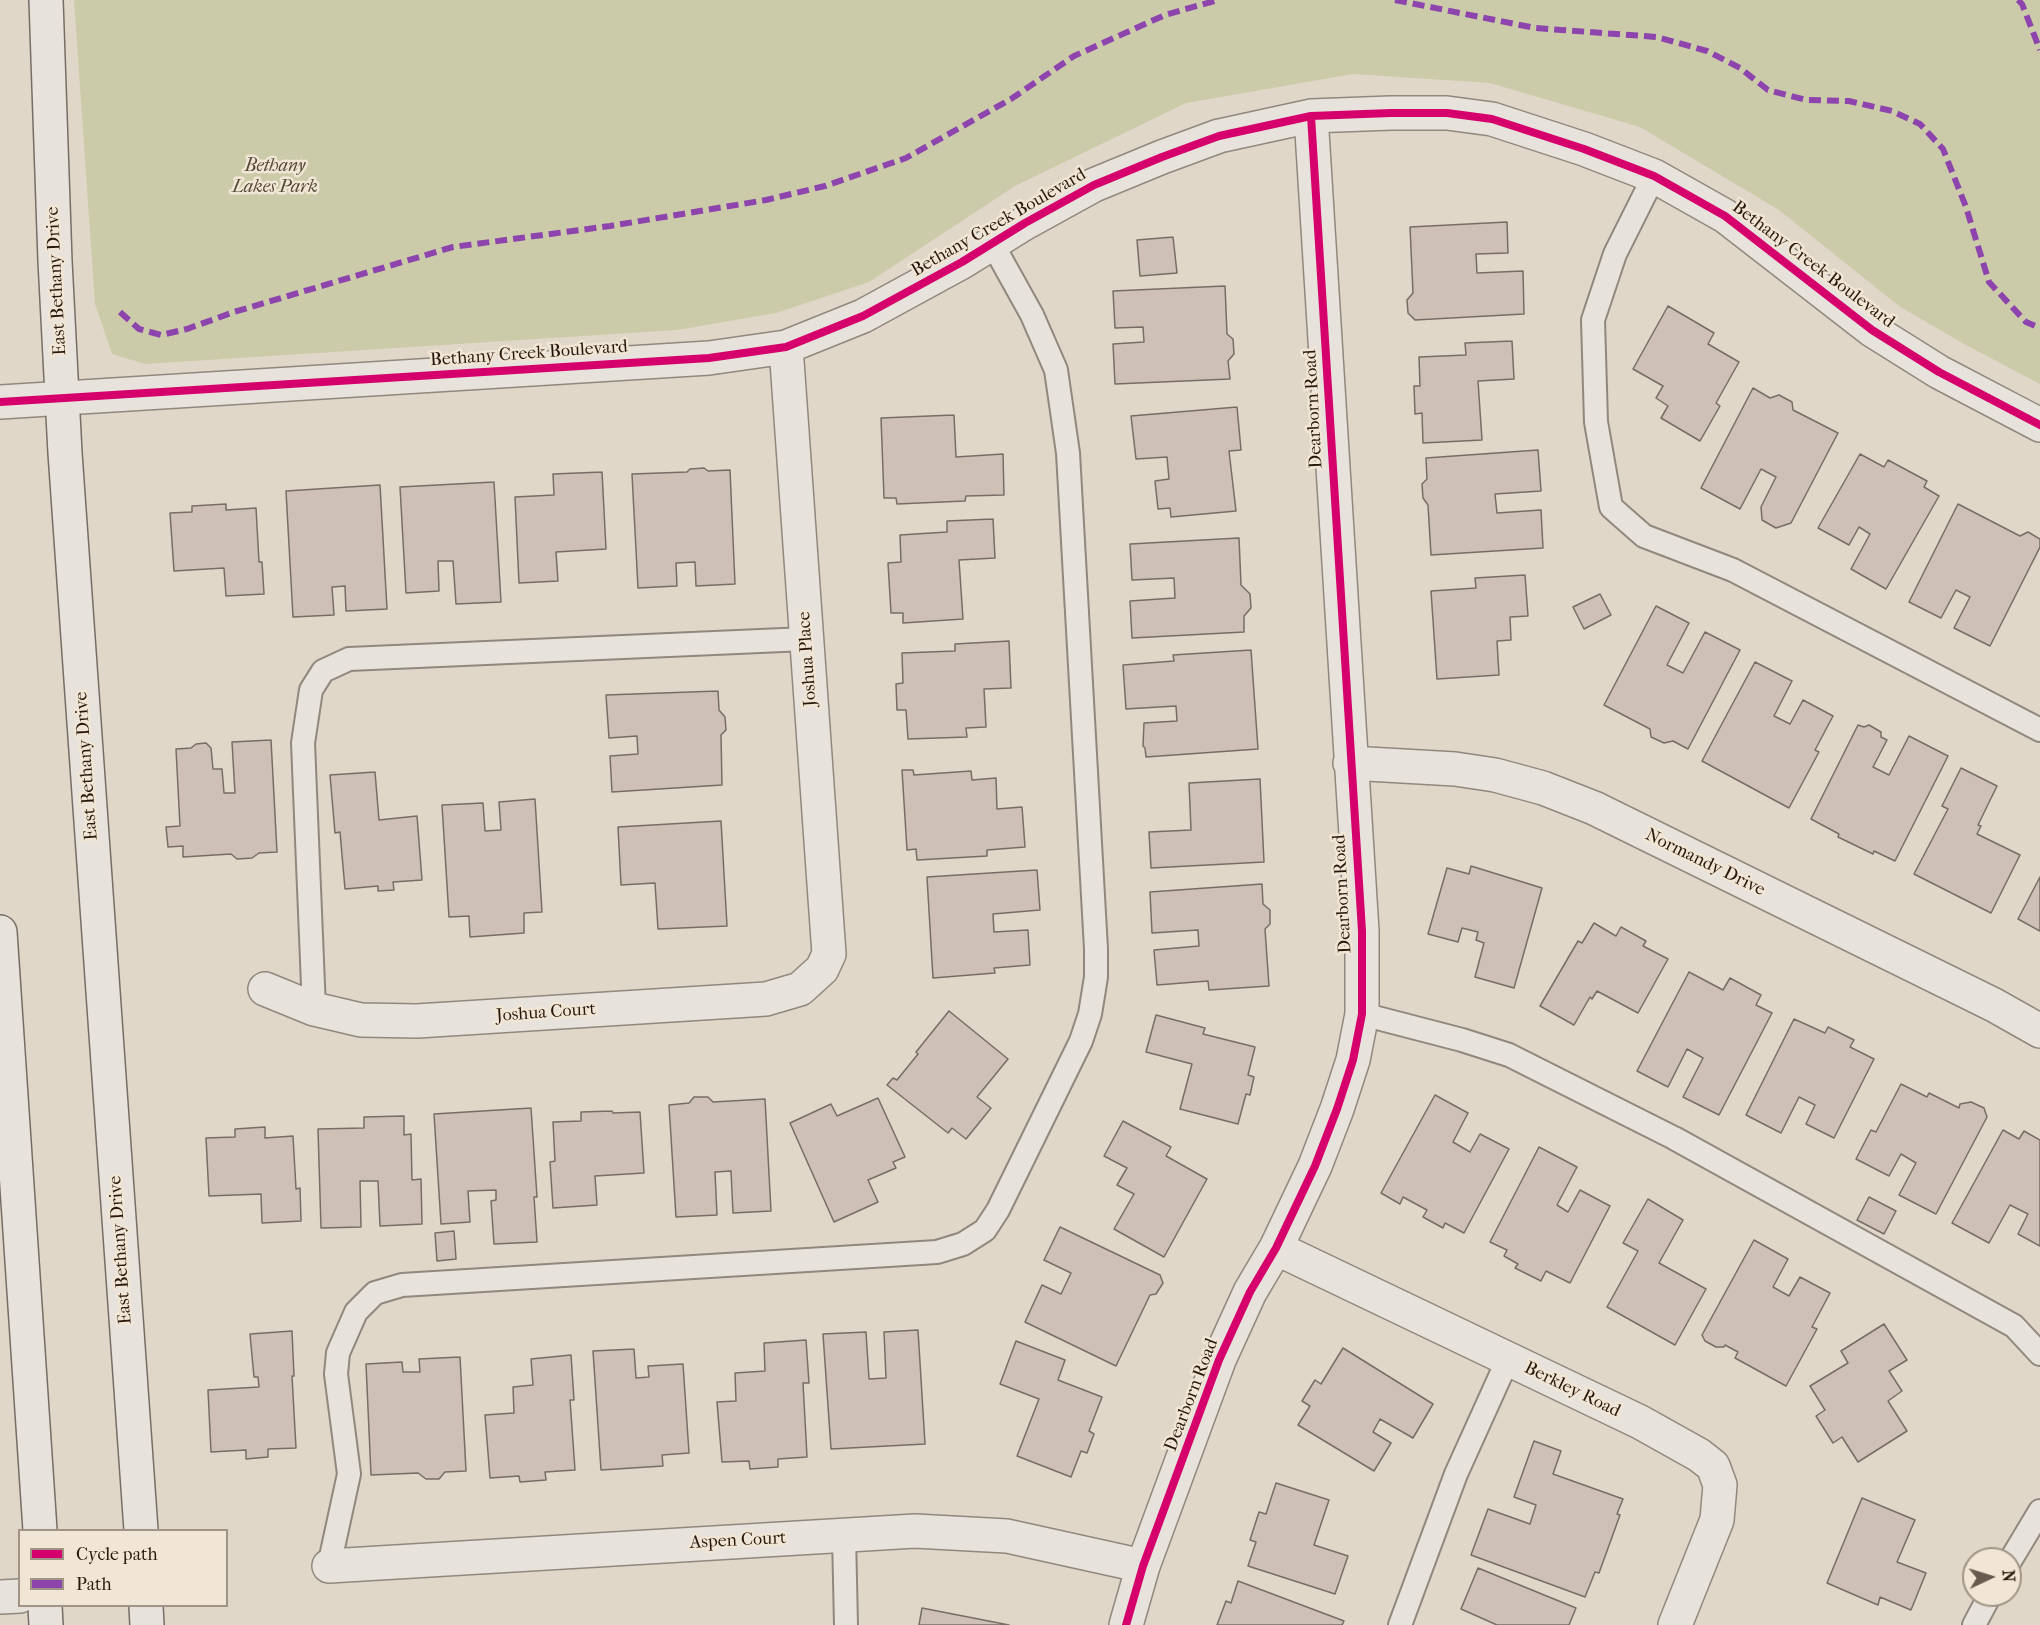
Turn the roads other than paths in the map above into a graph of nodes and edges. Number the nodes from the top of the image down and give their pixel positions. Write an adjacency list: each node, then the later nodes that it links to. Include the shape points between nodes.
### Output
1 (46, 0): 6 (street, East Bethany Drive)
2 (1311, 116): 3 (street, Bethany Creek Boulevard, via 1447,113 1492,120); 4 (street, Bethany Creek Boulevard, via 1219,136 1162,157 1094,185); 11 (street, Dearborn Road)
3 (1654, 176): 8 (street, Bethany Creek Boulevard, via 1725,216 1872,330 1939,372); 10 (lane, via 1615,254 1593,320 1596,422 1611,507 1644,536 1733,570)
4 (992, 243): 5 (street, Bethany Creek Boulevard, via 863,316); 26 (lane, via 1032,315 1056,370 1068,453 1096,949 1090,1014 1081,1041 998,1210 985,1230 963,1244 937,1252 402,1285 375,1293 356,1312 338,1353 336,1374 349,1474)
5 (786, 347): 6 (street, Bethany Creek Boulevard, via 709,358); 9 (street, Joshua Place)
6 (63, 400): 7 (street, Bethany Creek Boulevard); 23 (street, East Bethany Drive)
7 (0, 402)
8 (2040, 425)
9 (807, 639): 13 (street, Joshua Place, via 829,954); 15 (lane, via 349,659 323,671 311,690 303,743)
10 (2040, 730)
11 (1350, 763): 16 (street, Dearborn Road, via 1362,931); 17 (street, Normandy Drive, via 1455,768 1543,788 1594,808 1995,1005)
12 (0, 932): 22 (street)
13 (822, 969): 15 (street, Joshua Court, via 800,989 766,999 417,1021 361,1020)
14 (266, 989): 15 (street, Joshua Court)
15 (314, 1009)
16 (1362, 1014): 18 (street, Dearborn Road, via 1353,1060 1337,1109); 19 (lane, via 1462,1040 1530,1065 1674,1138 2014,1326)
17 (2040, 1031)
18 (1276, 1248): 20 (street, Berkley Road); 27 (street, Dearborn Road, via 1219,1360)
19 (2040, 1354)
20 (1508, 1359): 37 (lane, via 1456,1474); 38 (street, Berkley Road, via 1640,1422 1713,1466 1719,1485 1717,1520)
21 (2040, 1510): 25 (lane)
22 (40, 1529)
23 (141, 1529)
24 (844, 1535): 26 (street, Aspen Court); 27 (street, Aspen Court, via 915,1531 1006,1536); 35 (lane)
25 (2018, 1547)
26 (329, 1566)
27 (1143, 1566): 36 (street, Dearborn Road)
28 (18, 1596): 29 (street)
29 (0, 1597)
30 (45, 1607): 33 (street)
31 (146, 1607): 34 (street)
32 (1984, 1607): 39 (lane)
33 (46, 1625)
34 (147, 1625)
35 (846, 1625)
36 (1126, 1625)
37 (1400, 1625)
38 (1675, 1625)
39 (1974, 1625)

